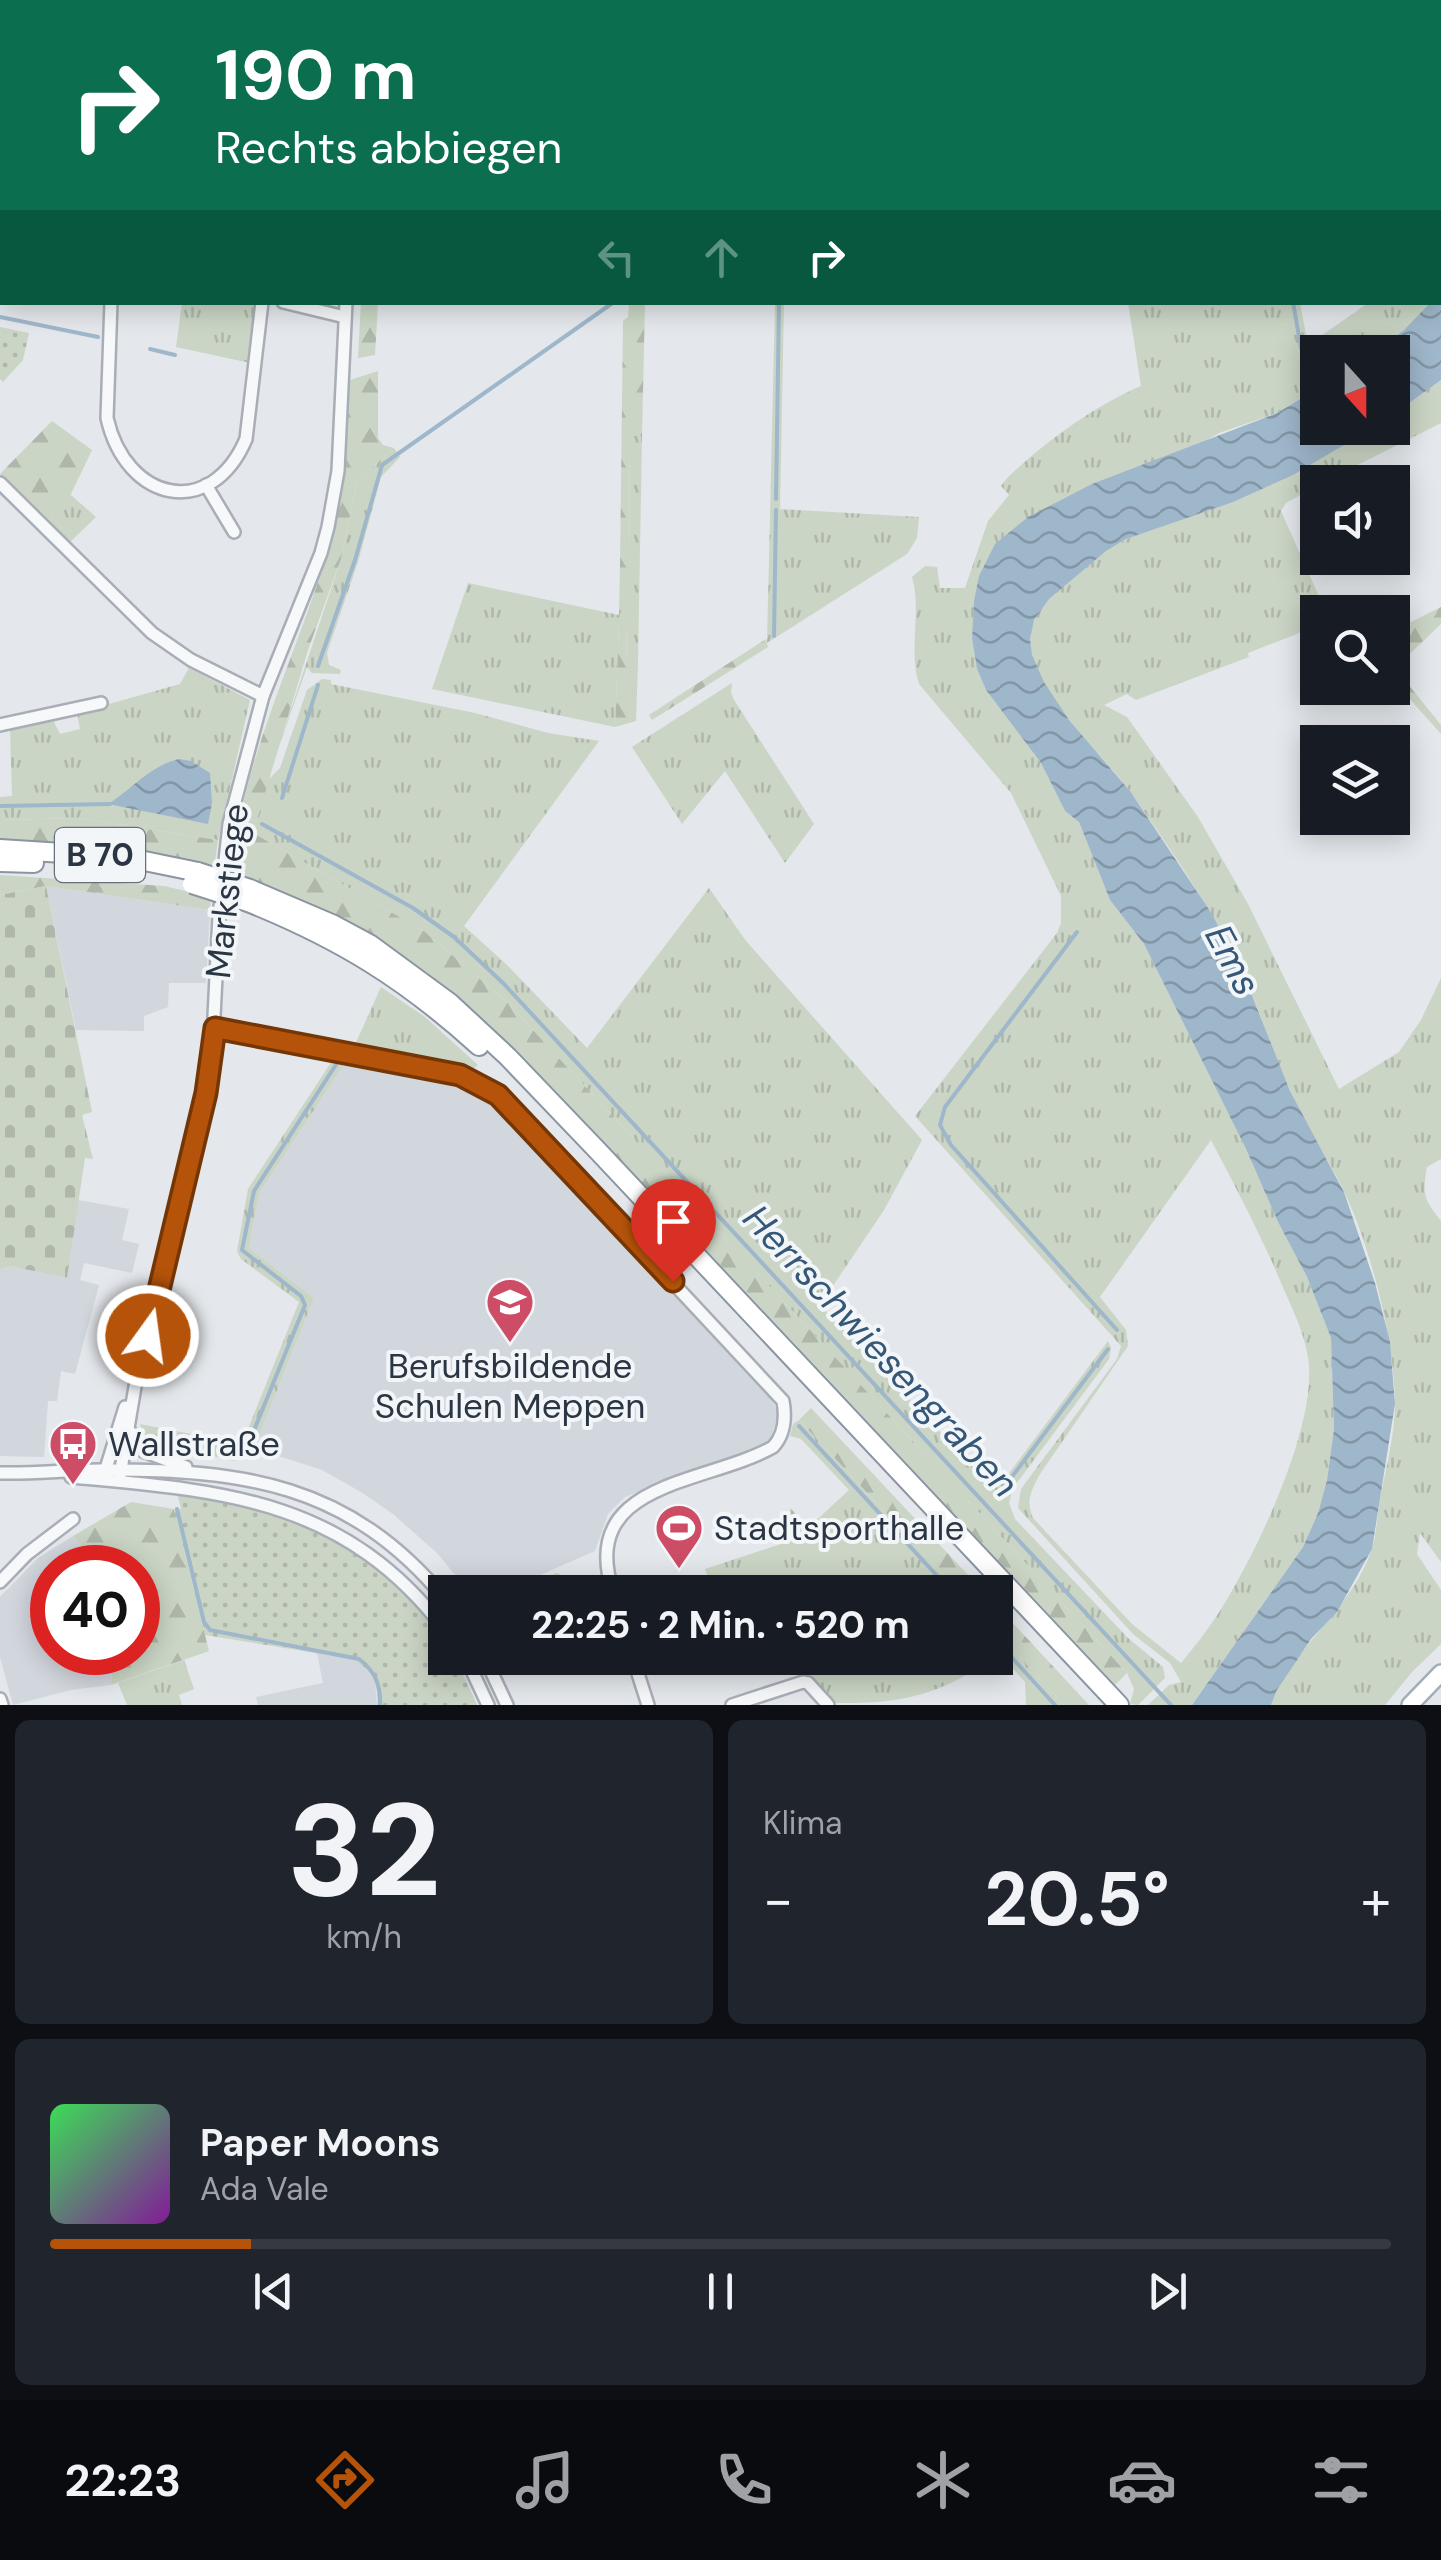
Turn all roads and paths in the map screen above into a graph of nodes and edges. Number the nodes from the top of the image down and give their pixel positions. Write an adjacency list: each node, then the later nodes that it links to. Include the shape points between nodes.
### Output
1 (110, 305): 7 (street, via 107,418 115,446 150,485)
2 (262, 305): 7 (street, via 246,439 234,465)
3 (295, 305): 5 (street)
4 (346, 305): 5 (street, Markstiege)
5 (345, 317): 9 (street, Markstiege, via 338,471 328,527)
6 (0, 483): 9 (street, via 152,632)
7 (206, 485): 8 (street)
8 (234, 532)
9 (263, 696): 16 (street, Markstiege, via 226,842)
10 (101, 703): 11 (street)
11 (0, 725)
12 (0, 850): 14 (highway, B 70, via 125,857)
13 (0, 862): 14 (highway, B 70)
14 (195, 878): 15 (highway, B 70, bridge)
15 (249, 895): 37 (highway, B 70, via 408,984 497,1063); 38 (highway, B 70, via 332,924 450,1002)
16 (215, 1028): 17 (street, Markstiege, via 206,1093); 24 (street, via 460,1075 498,1095 783,1401 783,1430 773,1447 645,1496 616,1519 606,1545)
17 (136, 1381): 18 (street, Markstiege); 20 (street, Markstiege)
18 (128, 1424): 21 (street, via 137,1445 154,1458); 22 (street, Markstiege)
19 (0, 1473): 20 (street)
20 (105, 1474): 22 (street)
21 (229, 1475): 22 (street); 25 (street, via 274,1484 339,1510)
22 (120, 1476): 27 (street, via 229,1494 304,1518 370,1556)
23 (73, 1519): 26 (street)
24 (607, 1575)
25 (428, 1581)
26 (0, 1582)
27 (428, 1611)
28 (1441, 1672): 39 (main road)
29 (474, 1675): 32 (street)
30 (492, 1675): 33 (street)
31 (638, 1675): 34 (street)
32 (488, 1705)
33 (507, 1705)
34 (648, 1705)
35 (732, 1705): 36 (street, via 803,1682)
36 (828, 1705)
37 (1103, 1705)
38 (1119, 1705)
39 (1410, 1705)

